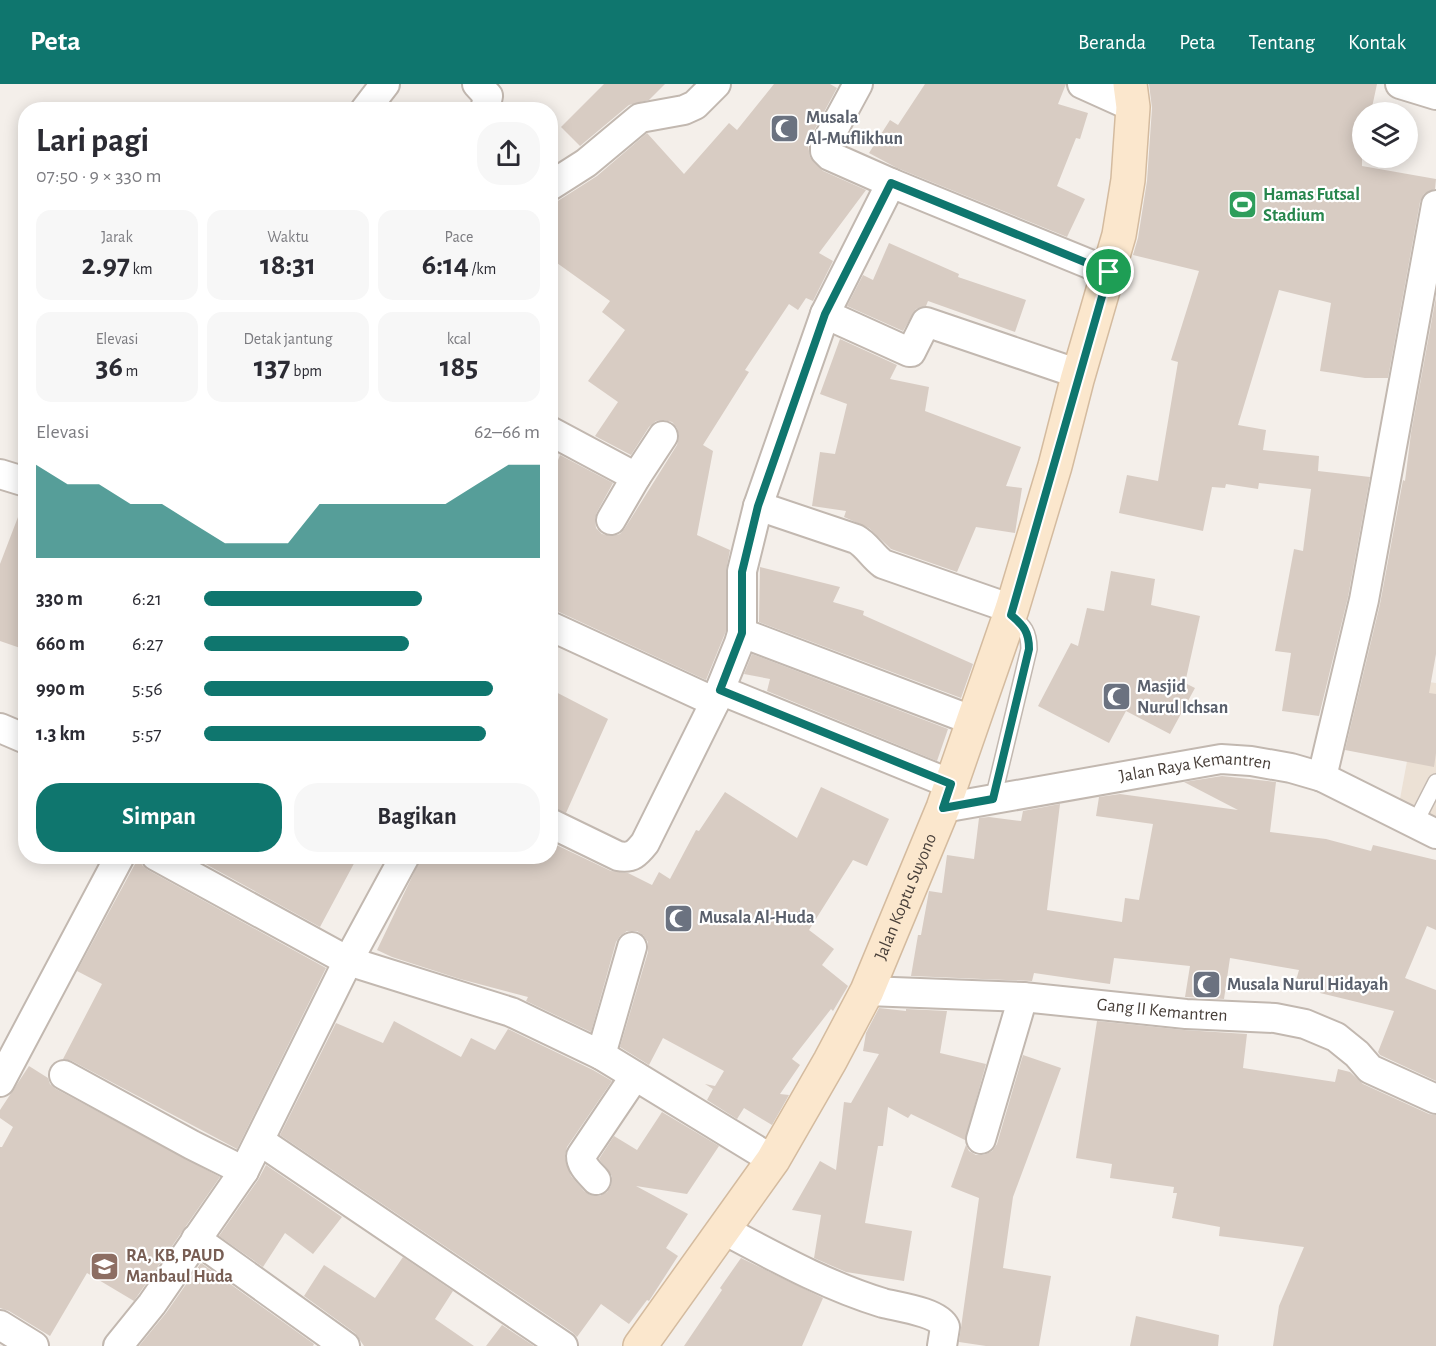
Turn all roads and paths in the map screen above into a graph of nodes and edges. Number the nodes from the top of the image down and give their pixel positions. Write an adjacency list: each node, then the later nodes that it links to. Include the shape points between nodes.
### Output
1 (385, 84): 9 (street)
2 (477, 84): 10 (street, via 488,96)
3 (716, 84): 11 (street, via 695,105 684,110 640,118)
4 (858, 84): 12 (street, via 825,151)
5 (1082, 84): 8 (street)
6 (1400, 84): 7 (street)
7 (1436, 95)
8 (1132, 96): 14 (main road, Jalan Koptu Suyono, via 1128,180)
9 (371, 102)
10 (487, 102)
11 (558, 181)
12 (891, 183): 14 (street); 15 (street)
13 (1436, 205): 31 (street, via 1364,600)
14 (1109, 272): 16 (main road, Jalan Koptu Suyono)
15 (825, 314): 16 (street, via 909,352 924,324 930,323); 22 (street)
16 (1079, 374): 24 (main road, Jalan Koptu Suyono)
17 (558, 435): 20 (street)
18 (663, 436): 20 (street)
19 (0, 474): 21 (street)
20 (636, 477): 23 (street)
21 (18, 480)
22 (758, 506): 24 (street, via 856,539 883,564); 26 (street, via 742,572)
23 (611, 520)
24 (1012, 612): 28 (main road, Jalan Koptu Suyono); 34 (lane, via 1029,636 1029,649)
25 (558, 629): 27 (street)
26 (742, 633): 27 (street); 28 (street)
27 (718, 696): 33 (street); 35 (street, via 636,855 618,856)
28 (974, 720): 33 (main road, Jalan Koptu Suyono)
29 (0, 728): 30 (street)
30 (18, 736)
31 (1322, 777): 34 (street, Jalan Raya Kemantren, via 1251,760 1221,759); 36 (street, Jalan Raya Kemantren)
32 (1436, 782): 36 (lane)
33 (947, 796): 34 (street, Jalan Raya Kemantren); 42 (main road, Jalan Koptu Suyono)
34 (993, 799)
35 (558, 827)
36 (1425, 829)
37 (116, 864): 47 (street)
38 (171, 864): 41 (street)
39 (401, 864): 41 (street)
40 (632, 947): 44 (street)
41 (348, 961): 44 (street, via 511,1012); 50 (street)
42 (867, 991): 43 (street, Gang II Kemantren); 51 (main road, Jalan Koptu Suyono)
43 (1023, 997): 48 (street, Gang II Kemantren, via 1186,1014 1275,1018 1305,1024 1336,1037 1370,1070); 49 (street)
44 (601, 1055): 46 (street)
45 (64, 1075): 52 (street)
46 (634, 1076): 51 (street); 53 (street, via 581,1156)
47 (0, 1082)
48 (1436, 1099)
49 (981, 1139)
50 (260, 1141): 52 (street); 60 (street)
51 (773, 1160): 54 (main road, Jalan Koptu Suyono)
52 (244, 1171): 55 (street)
53 (596, 1180)
54 (724, 1230): 61 (main road, Jalan Koptu Suyono); 62 (street, via 801,1270 872,1300 937,1318 945,1328)
55 (196, 1239): 58 (street, via 153,1305); 59 (street)
56 (0, 1325): 57 (street)
57 (34, 1346)
58 (118, 1346)
59 (345, 1346)
60 (562, 1346)
61 (640, 1346)
62 (942, 1346)

